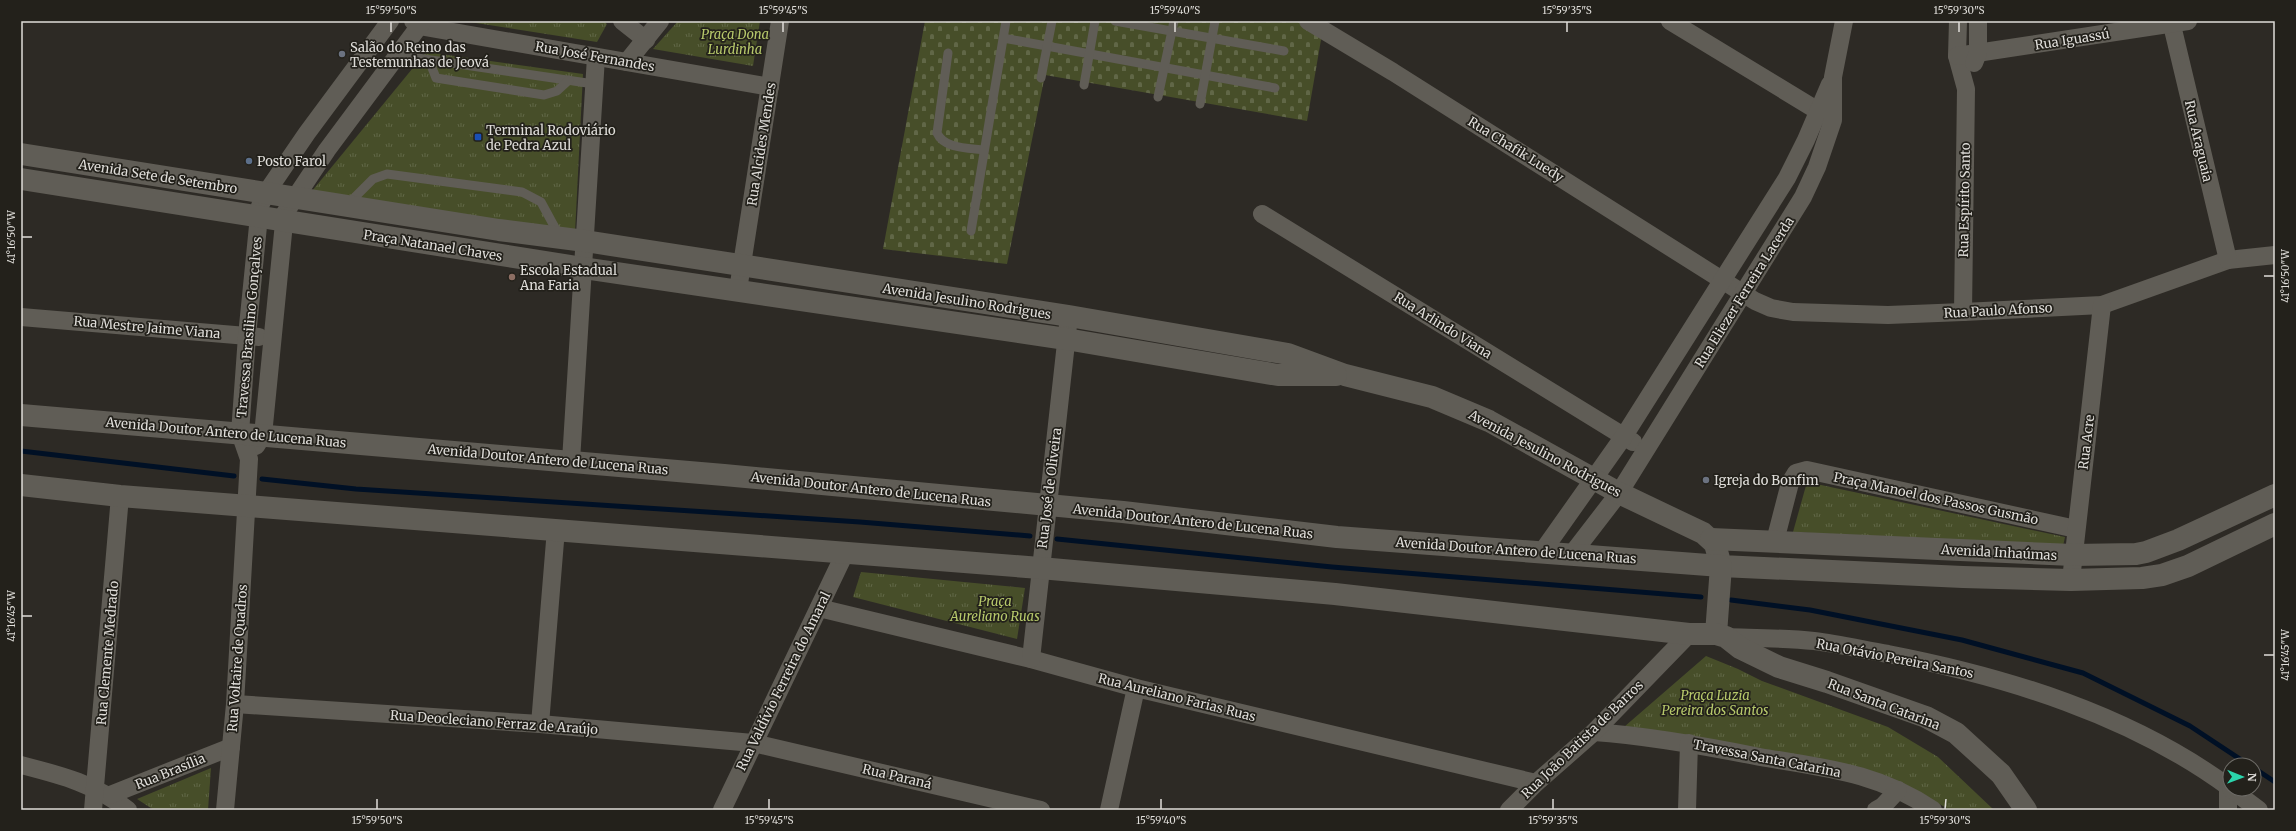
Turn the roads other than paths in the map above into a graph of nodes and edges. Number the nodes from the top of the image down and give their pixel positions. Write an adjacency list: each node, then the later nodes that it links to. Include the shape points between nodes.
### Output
1 (390, 21): 46 (street, Travessa Brasilino Gonçalves)
2 (622, 21): 21 (street)
3 (660, 21): 21 (street)
4 (780, 21): 39 (street, Rua Alcides Mendes)
5 (1006, 21): 19 (lane)
6 (1052, 21): 22 (lane)
7 (1095, 21): 26 (lane)
8 (1115, 21): 18 (lane)
9 (1174, 21): 18 (lane)
10 (1216, 21): 20 (lane)
11 (1308, 21): 66 (street, Rua Chafik Luedy)
12 (1670, 21): 44 (street)
13 (1844, 21): 35 (street, Rua Eliezer Ferreira Lacerda)
14 (1958, 21): 28 (street, Rua Espírito Santo)
15 (1978, 21): 25 (street, Rua Espírito Santo)
16 (2177, 22): 25 (street, Rua Iguassú); 63 (street, Rua Araguaia)
17 (419, 23): 27 (street, Travessa Brasilino Gonçalves); 29 (street, Rua José Fernandes)
18 (1172, 31): 20 (lane); 32 (lane)
19 (1003, 38): 22 (lane); 48 (lane)
20 (1212, 38): 23 (lane); 33 (lane)
21 (646, 40): 31 (street)
22 (1047, 46): 26 (lane); 34 (lane)
23 (1284, 51)
24 (948, 53): 48 (lane, via 937,133 947,144)
25 (1978, 53): 28 (street, Rua Iguassú); 41 (street, Rua Espírito Santo)
26 (1089, 54): 32 (lane); 38 (lane)
27 (397, 55): 30 (lane); 47 (street, Travessa Brasilino Gonçalves)
28 (1957, 56): 41 (street, Rua Espírito Santo)
29 (596, 57): 31 (street, Rua José Fernandes); 37 (street)
30 (429, 60): 36 (lane); 36 (lane, via 436,78 450,81 544,94 557,91)
31 (627, 62): 39 (street, Rua José Fernandes)
32 (1164, 67): 33 (lane); 42 (lane)
33 (1206, 75): 40 (lane); 43 (lane)
34 (1042, 78)
35 (1833, 78): 44 (street, Rua Eliezer Ferreira Lacerda); 45 (street, Rua Eliezer Ferreira Lacerda)
36 (569, 80): 37 (lane)
37 (594, 84): 61 (street)
38 (1084, 85)
39 (770, 87): 64 (street, Rua Alcides Mendes)
40 (1275, 88)
41 (1966, 89): 70 (street, Rua Espírito Santo)
42 (1158, 97)
43 (1200, 104)
44 (1818, 111): 45 (street); 66 (street, Rua Eliezer Ferreira Lacerda, via 1787,178)
45 (1833, 120): 68 (street, Rua Eliezer Ferreira Lacerda, via 1817,167 1803,196)
46 (307, 133): 47 (street); 53 (street, Travessa Brasilino Gonçalves)
47 (327, 150): 54 (street, Travessa Brasilino Gonçalves)
48 (984, 150): 59 (lane)
49 (21, 154): 50 (street, Avenida Sete de Setembro)
50 (61, 161): 52 (street); 53 (street, Avenida Sete de Setembro)
51 (21, 179): 52 (street, Avenida Sete de Setembro)
52 (57, 185): 57 (street, Avenida Sete de Setembro)
53 (266, 193): 54 (street, Avenida Sete de Setembro); 57 (street, Travessa Brasilino Gonçalves)
54 (295, 197): 55 (street, Praça Natanael Chaves); 58 (street, Travessa Brasilino Gonçalves)
55 (346, 206): 60 (street, Praça Natanael Chaves); 60 (lane, via 373,180 387,174 522,192 541,202)
56 (1262, 214): 80 (street, Rua Arlindo Viana)
57 (258, 218): 58 (street, Avenida Sete de Setembro); 73 (street, Travessa Brasilino Gonçalves)
58 (283, 221): 65 (street, Praça Natanael Chaves); 74 (street, Travessa Brasilino Gonçalves)
59 (971, 231)
60 (560, 238): 61 (street, Praça Natanael Chaves)
61 (585, 241): 64 (street, Avenida Jesulino Rodrigues); 65 (street)
62 (2275, 255): 63 (street, Rua Paulo Afonso)
63 (2228, 260): 69 (street, Rua Paulo Afonso)
64 (742, 267): 67 (street, Rua Alcides Mendes); 71 (street, Avenida Jesulino Rodrigues)
65 (583, 268): 67 (street, Avenida Jesulino Rodrigues); 83 (street)
66 (1722, 280): 68 (street, Rua Paulo Afonso); 80 (street, Rua Eliezer Ferreira Lacerda)
67 (738, 290): 75 (street, Avenida Jesulino Rodrigues)
68 (1742, 295): 70 (street, Rua Paulo Afonso, via 1771,308 1793,312 1888,315); 81 (street, Rua Eliezer Ferreira Lacerda)
69 (2102, 305): 70 (street, Rua Paulo Afonso); 93 (street, Rua Acre)
70 (1963, 312)
71 (1069, 316): 75 (street, Rua José de Oliveira); 76 (street, Avenida Jesulino Rodrigues, via 1288,354)
72 (21, 317): 73 (street, Rua Mestre Jaime Viana)
73 (247, 336): 74 (street, Rua Mestre Jaime Viana); 78 (street, Travessa Brasilino Gonçalves)
74 (272, 338): 79 (street, Travessa Brasilino Gonçalves)
75 (1066, 339): 76 (street, Avenida Jesulino Rodrigues, via 1278,375); 90 (street, Rua José de Oliveira)
76 (1345, 375): 84 (street, Avenida Jesulino Rodrigues, via 1413,391 1458,407 1516,434)
77 (21, 415): 78 (street, Avenida Doutor Antero de Lucena Ruas)
78 (240, 433): 79 (street, Avenida Doutor Antero de Lucena Ruas); 82 (street, Travessa Brasilino Gonçalves)
79 (263, 435): 82 (street, Travessa Brasilino Gonçalves); 83 (street, Avenida Doutor Antero de Lucena Ruas)
80 (1624, 436): 81 (street, Rua Arlindo Viana); 84 (street, Rua Eliezer Ferreira Lacerda)
81 (1645, 450): 86 (street, Rua Eliezer Ferreira Lacerda)
82 (249, 459): 89 (street, Travessa Brasilino Gonçalves)
83 (571, 461): 90 (street, Avenida Doutor Antero de Lucena Ruas)
84 (1594, 478): 86 (street, Avenida Jesulino Rodrigues); 96 (street, Rua Eliezer Ferreira Lacerda)
85 (21, 485): 88 (street)
86 (1619, 492): 94 (street, Avenida Jesulino Rodrigues); 98 (street, Rua Eliezer Ferreira Lacerda)
87 (2275, 495): 99 (street, Avenida Inhaúmas, via 2146,552)
88 (120, 496): 89 (street); 118 (street, Rua Clemente Medrado)
89 (246, 505): 92 (street); 108 (street, Rua Voltaire de Quadros)
90 (1047, 506): 96 (street, Avenida Doutor Antero de Lucena Ruas, via 1123,512 1337,537); 101 (street, Rua José de Oliveira)
91 (2275, 524): 102 (street, Avenida Inhaúmas, via 2188,566 2162,575)
92 (556, 529): 97 (street); 109 (street)
93 (2076, 529): 95 (street, Praça Manoel dos Passos Gusmão, via 1807,470 1796,473 1790,483); 99 (street, Rua Acre)
94 (1711, 539): 95 (street, Avenida Inhaúmas); 100 (street, via 1719,554)
95 (1775, 541): 99 (street, Avenida Inhaúmas)
96 (1542, 552): 98 (street, Avenida Doutor Antero de Lucena Ruas)
97 (845, 553): 101 (street); 103 (street, Rua Valdívio Ferreira do Amaral)
98 (1572, 554): 100 (street, Avenida Doutor Antero de Lucena Ruas)
99 (2073, 555): 102 (street, Rua Acre)
100 (1721, 566): 102 (street, Avenida Inhaúmas, via 1963,578); 105 (street)
101 (1040, 568): 104 (street, via 1335,594); 106 (street, Rua José de Oliveira)
102 (2071, 580)
103 (818, 608): 106 (street, Rua Aureliano Farias Ruas); 111 (street, Rua Valdívio Ferreira do Amaral)
104 (1689, 634): 105 (street); 110 (street, Rua João Batista de Barros)
105 (1721, 635): 116 (street, Rua Otávio Pereira Santos, via 1790,639 1850,647 1935,663 2001,680 2114,722 2190,762); 131 (street, Rua Santa Catarina, via 1740,648 1780,667 1926,717 1956,733 2001,774)
106 (1031, 659): 107 (street, Rua Aureliano Farias Ruas)
107 (1136, 688): 115 (street, Rua Aureliano Farias Ruas); 126 (street)
108 (235, 704): 109 (street, Rua Deocleciano Ferraz de Araújo); 113 (street, Rua Voltaire de Quadros)
109 (540, 724): 111 (street, Rua Deocleciano Ferraz de Araújo)
110 (1594, 732): 112 (street, Travessa Santa Catarina); 115 (street, Rua João Batista de Barros)
111 (753, 742): 124 (street, Rua Valdívio Ferreira do Amaral); 125 (street, Rua Paraná)
112 (1689, 743): 117 (street, Travessa Santa Catarina, via 1851,774 1877,780); 128 (street)
113 (231, 747): 118 (street, Rua Brasília); 123 (street, Rua Voltaire de Quadros)
114 (21, 765): 118 (street, via 58,774)
115 (1536, 783): 127 (street, Rua João Batista de Barros)
116 (2222, 783)
117 (1898, 790): 129 (street); 130 (street, Travessa Santa Catarina)
118 (103, 792): 121 (street, Rua Clemente Medrado); 122 (street)
119 (2229, 797): 132 (street)
120 (2242, 797): 133 (street, Rua Otávio Pereira Santos)
121 (93, 810)
122 (128, 810)
123 (225, 810)
124 (722, 810)
125 (1041, 810)
126 (1109, 810)
127 (1509, 810)
128 (1687, 810)
129 (1876, 810)
130 (1933, 810)
131 (2026, 810)
132 (2228, 810)
133 (2259, 810)

